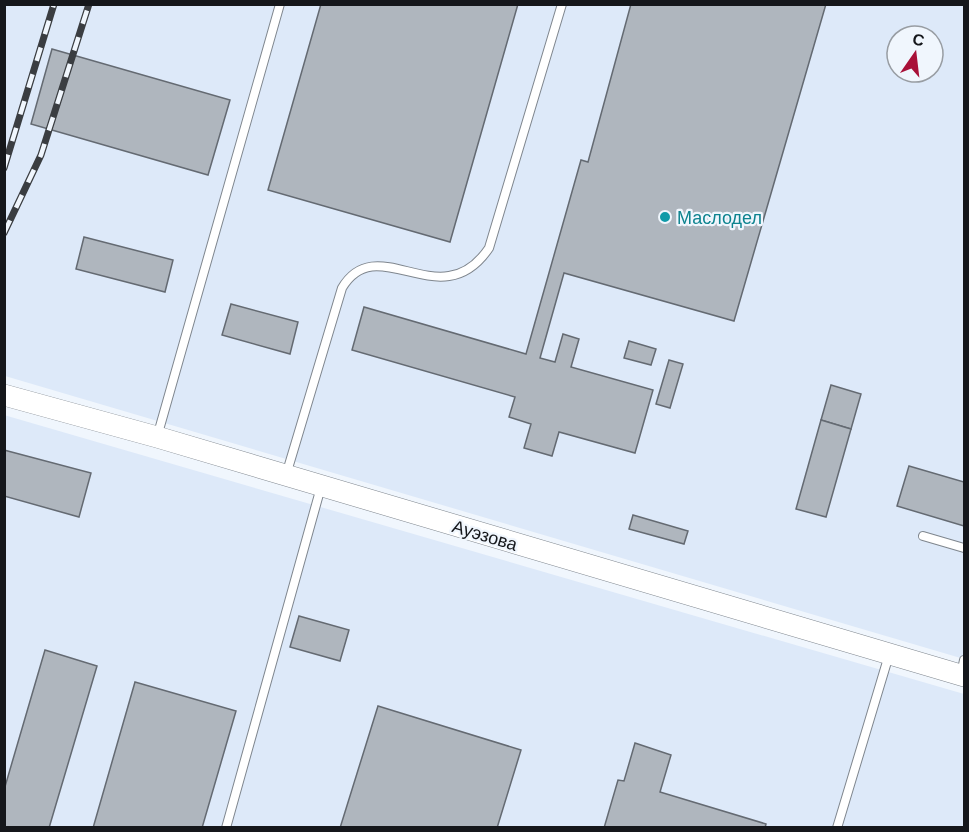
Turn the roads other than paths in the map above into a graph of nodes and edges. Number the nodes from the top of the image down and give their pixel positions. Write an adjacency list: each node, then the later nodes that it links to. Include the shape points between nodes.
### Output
1 (280, 4): 4 (lane)
2 (562, 4): 5 (lane, via 489,248 465,271 442,279 385,265 359,270 348,278)
3 (4, 395): 4 (street, Ауэзова)
4 (157, 437): 5 (street, Ауэзова)
5 (286, 475): 6 (street, Ауэзова)
6 (321, 486): 9 (street, Ауэзова); 11 (lane)
7 (923, 536): 8 (lane)
8 (964, 548)
9 (889, 654): 10 (street, Ауэзова); 12 (lane)
10 (963, 670)
11 (226, 828)
12 (837, 828)

